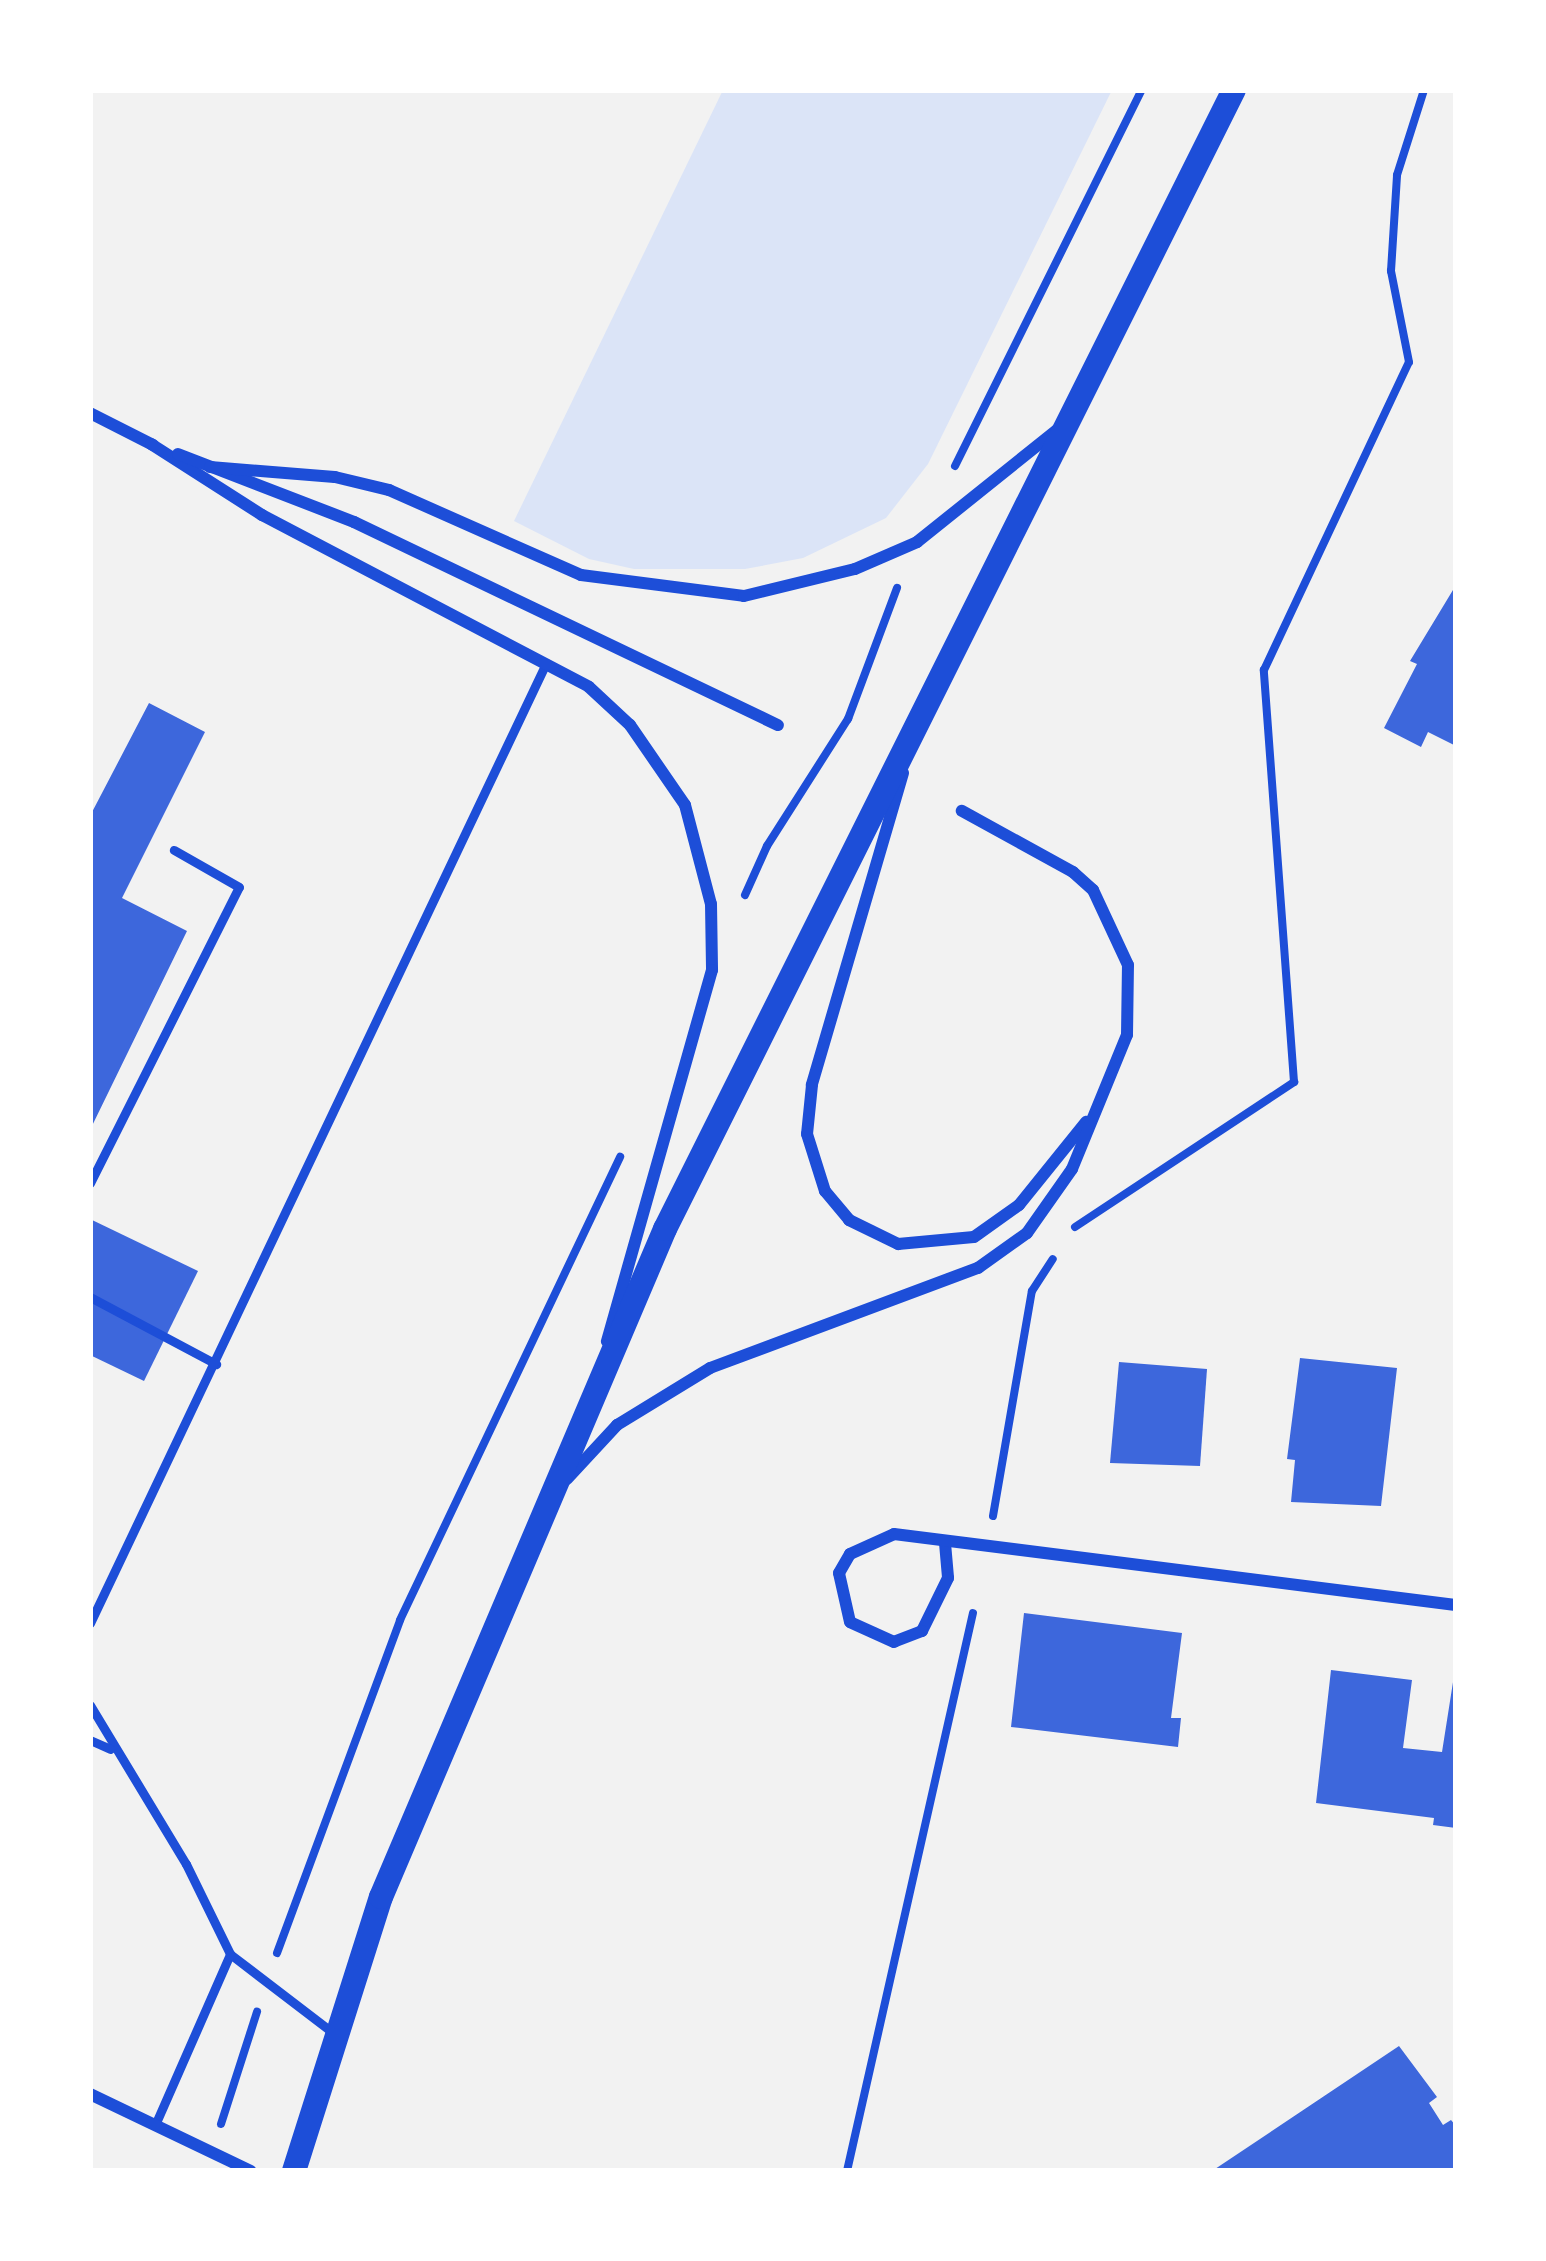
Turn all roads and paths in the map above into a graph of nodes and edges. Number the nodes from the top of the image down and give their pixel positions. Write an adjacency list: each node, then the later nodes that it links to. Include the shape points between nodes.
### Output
1 (1234, 90): 4 (main road)
2 (1424, 90): 12 (path, via 1397,175 1390,271 1409,362 1264,670)
3 (90, 413): 5 (street)
4 (1072, 416): 6 (street, via 916,542 855,569 744,596 581,575 353,482); 9 (main road)
5 (151, 444): 6 (street); 7 (street, via 262,515)
6 (210, 467): 8 (street, via 354,521)
7 (546, 663): 16 (lane); 17 (street, via 589,687 630,725 671,781 698,847 715,937 699,1039 632,1235)
8 (778, 725)
9 (912, 742): 13 (street, via 812,1085 807,1134 825,1191 849,1220 898,1244 974,1237 1019,1205); 17 (main road, via 665,1229)
10 (962, 812): 13 (street, via 1073,872 1119,936 1130,981 1127,1036)
11 (174, 850): 14 (lane, via 239,887)
12 (1294, 1082)
13 (1098, 1107): 18 (street, via 1072,1169 1027,1233 1005,1250 944,1282 710,1368 617,1425)
14 (90, 1183)
15 (90, 1297): 16 (lane)
16 (215, 1364): 21 (lane)
17 (592, 1403): 18 (main road)
18 (554, 1493): 26 (main road, via 381,1897)
19 (945, 1543): 19 (street, via 894,1534 850,1554 839,1573 850,1622 894,1642 922,1631 948,1578); 20 (street)
20 (1456, 1605)
21 (90, 1623)
22 (90, 1706): 24 (lane)
23 (90, 1740): 24 (lane)
24 (110, 1749): 25 (lane, via 186,1864)
25 (230, 1954): 26 (lane); 28 (lane)
26 (336, 2035): 30 (main road)
27 (90, 2094): 28 (street)
28 (155, 2125): 29 (street)
29 (251, 2171)
30 (294, 2171)

